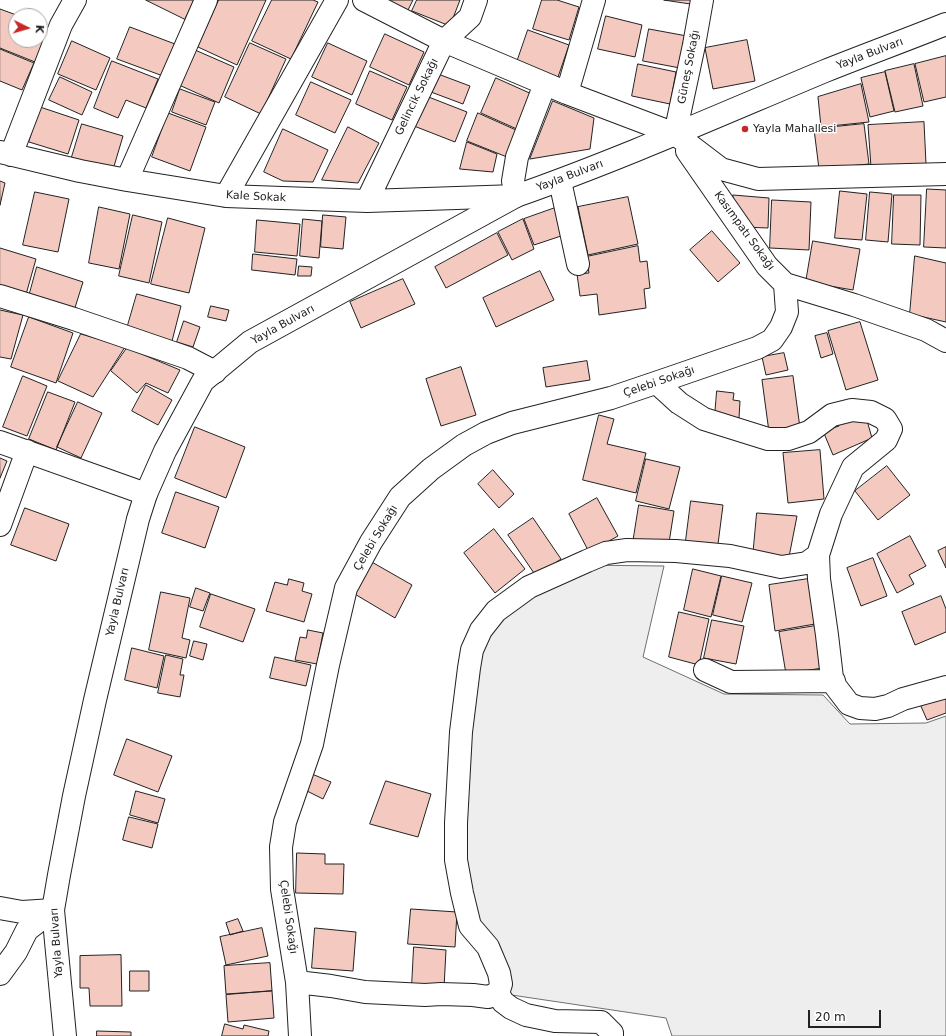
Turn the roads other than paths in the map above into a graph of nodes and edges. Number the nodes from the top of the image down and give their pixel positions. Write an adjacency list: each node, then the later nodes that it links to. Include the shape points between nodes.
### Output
1 (75, 0): 13 (street, via 61,25)
2 (206, 0): 15 (street)
3 (337, 0): 17 (street)
4 (364, 0): 9 (street)
5 (476, 0): 9 (street, Gelincik Sokağı, via 470,17)
6 (594, 0): 11 (street)
7 (702, 0): 12 (street, Güneş Sokağı)
8 (946, 24): 12 (street, Yayla Bulvarı)
9 (444, 40): 10 (street); 19 (street, Gelincik Sokağı)
10 (545, 84): 11 (street); 18 (street, via 517,158 513,181)
11 (567, 93): 12 (street)
12 (675, 134): 14 (street, via 721,168 758,179); 16 (street, Yayla Bulvarı); 21 (street, Kasımpatı Sokağı, via 768,266)
13 (5, 154): 15 (street, Kale Sokak)
14 (946, 174)
15 (127, 180): 17 (street, Kale Sokak)
16 (560, 180): 18 (street, Yayla Bulvarı); 20 (street)
17 (226, 196): 19 (street, Kale Sokak)
18 (516, 196): 19 (street, Kale Sokak); 24 (street, Yayla Bulvarı, via 250,342)
19 (367, 201)
20 (578, 264)
21 (785, 284): 23 (street, Kasımpatı Sokağı, via 926,330); 25 (street, Çelebi Sokağı, via 787,312 772,340 757,348)
22 (0, 296): 24 (street, via 188,358)
23 (946, 341)
24 (215, 372): 28 (street, Yayla Bulvarı, via 199,388 165,451)
25 (657, 382): 30 (street, via 679,403 704,419 768,439 788,439 809,432 832,415 852,410 870,412 885,419 891,429 886,440 853,467 831,514); 37 (street, Çelebi Sokağı, via 611,398 512,423 480,436 431,469 400,497 371,542 346,588 312,744 285,822 281,847 282,889)
26 (0, 442): 27 (street)
27 (27, 451): 28 (street); 29 (street)
28 (146, 494): 35 (street, Yayla Bulvarı, via 93,707 58,875)
29 (0, 526)
30 (818, 555): 32 (street, via 819,579); 38 (street, via 807,563 781,566 730,556 676,551 627,550 606,553 529,587 496,611 481,630 472,650 461,732 456,860 470,926 488,946 499,973 501,984)
31 (705, 670): 32 (street, via 731,682)
32 (834, 681): 33 (street, via 849,704 874,709)
33 (946, 688)
34 (0, 908): 35 (street, via 22,912)
35 (54, 910): 36 (street, via 27,930 16,952); 39 (street, Yayla Bulvarı)
36 (0, 974)
37 (297, 982): 38 (street, via 365,992 488,997); 40 (street, Çelebi Sokağı)
38 (498, 993): 41 (street, via 503,1002 526,1015 555,1021 601,1022)
39 (65, 1036)
40 (300, 1036)
41 (612, 1036)

